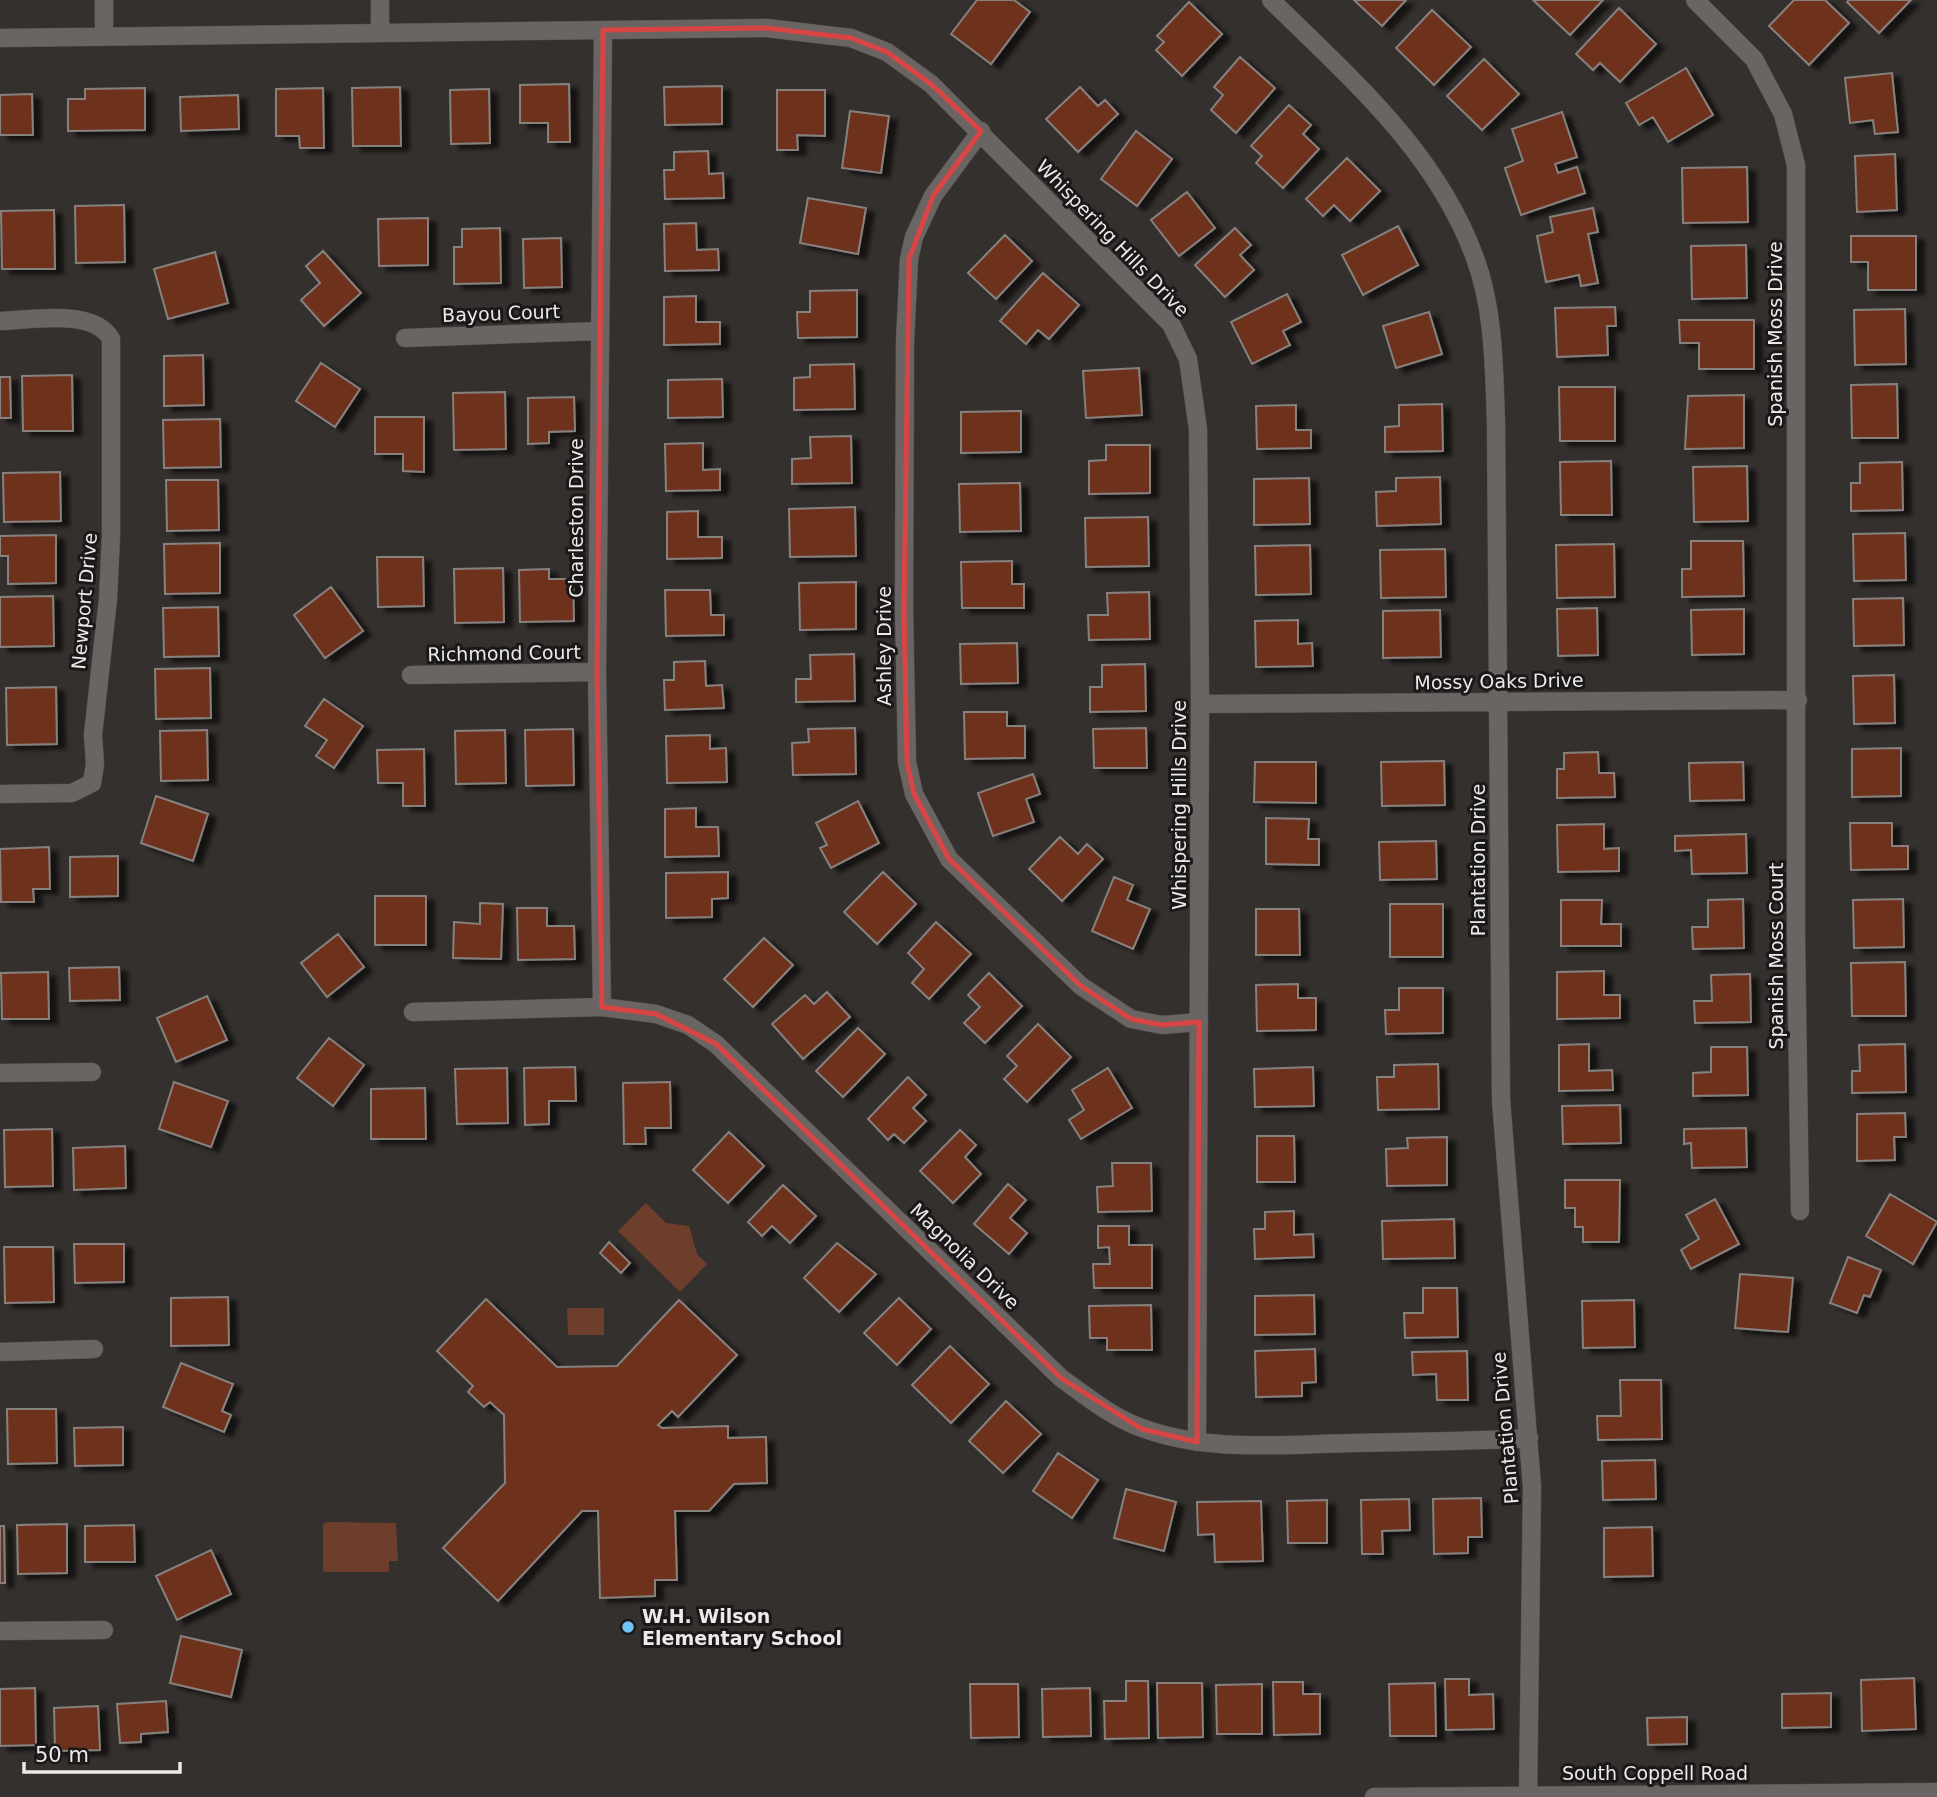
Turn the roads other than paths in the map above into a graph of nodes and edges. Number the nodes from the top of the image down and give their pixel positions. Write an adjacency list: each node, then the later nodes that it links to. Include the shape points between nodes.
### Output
1 (104, 0): 7 (street)
2 (380, 0): 6 (street)
3 (1271, 0): 16 (street, Plantation Drive, via 1382,109 1435,174 1476,260 1492,337 1496,410)
4 (1697, 1): 15 (street, Spanish Moss Drive, via 1754,59 1783,114 1796,165)
5 (603, 30): 6 (street, Whispering Hills Drive); 9 (street, Whispering Hills Drive, via 766,28 851,38 887,52 931,84); 11 (street, Charleston Drive)
6 (380, 33): 7 (street, Whispering Hills Drive)
7 (104, 37): 8 (street, Whispering Hills Drive)
8 (0, 38)
9 (981, 131): 17 (street, Whispering Hills Drive, via 1171,324 1188,359 1198,429); 21 (street, Ashley Drive, via 933,196 909,259 904,622 907,762 914,794 949,859 1081,986 1131,1019 1162,1025)
10 (0, 321): 18 (street, Newport Drive, via 86,319 105,328 111,339 111,536 92,783 72,793)
11 (598, 331): 12 (street, Bayou Court); 13 (street, Charleston Drive)
12 (405, 338)
13 (597, 672): 14 (street, Richmond Court); 19 (street, Charleston Drive)
14 (411, 675)
15 (1798, 700): 16 (street, Mossy Oaks Drive); 24 (street, Spanish Moss Court)
16 (1498, 702): 17 (street, Mossy Oaks Drive); 27 (street, Plantation Drive, via 1500,1100)
17 (1200, 704): 21 (street, Whispering Hills Drive)
18 (0, 794)
19 (602, 1007): 20 (street, Magnolia Drive); 28 (street, Magnolia Drive, via 656,1013 688,1025 716,1044 1061,1378 1142,1429)
20 (413, 1012)
21 (1199, 1022): 28 (street, Whispering Hills Drive)
22 (92, 1072): 23 (street)
23 (0, 1073)
24 (1800, 1211)
25 (94, 1349): 26 (street)
26 (0, 1352)
27 (1528, 1438): 28 (street, Magnolia Drive, via 1259,1447); 32 (street, Plantation Drive, via 1534,1557)
28 (1197, 1442)
29 (104, 1630): 30 (street)
30 (0, 1632)
31 (1937, 1792): 32 (street, South Coppell Road)
32 (1528, 1796): 33 (street, South Coppell Road)
33 (1374, 1797)

